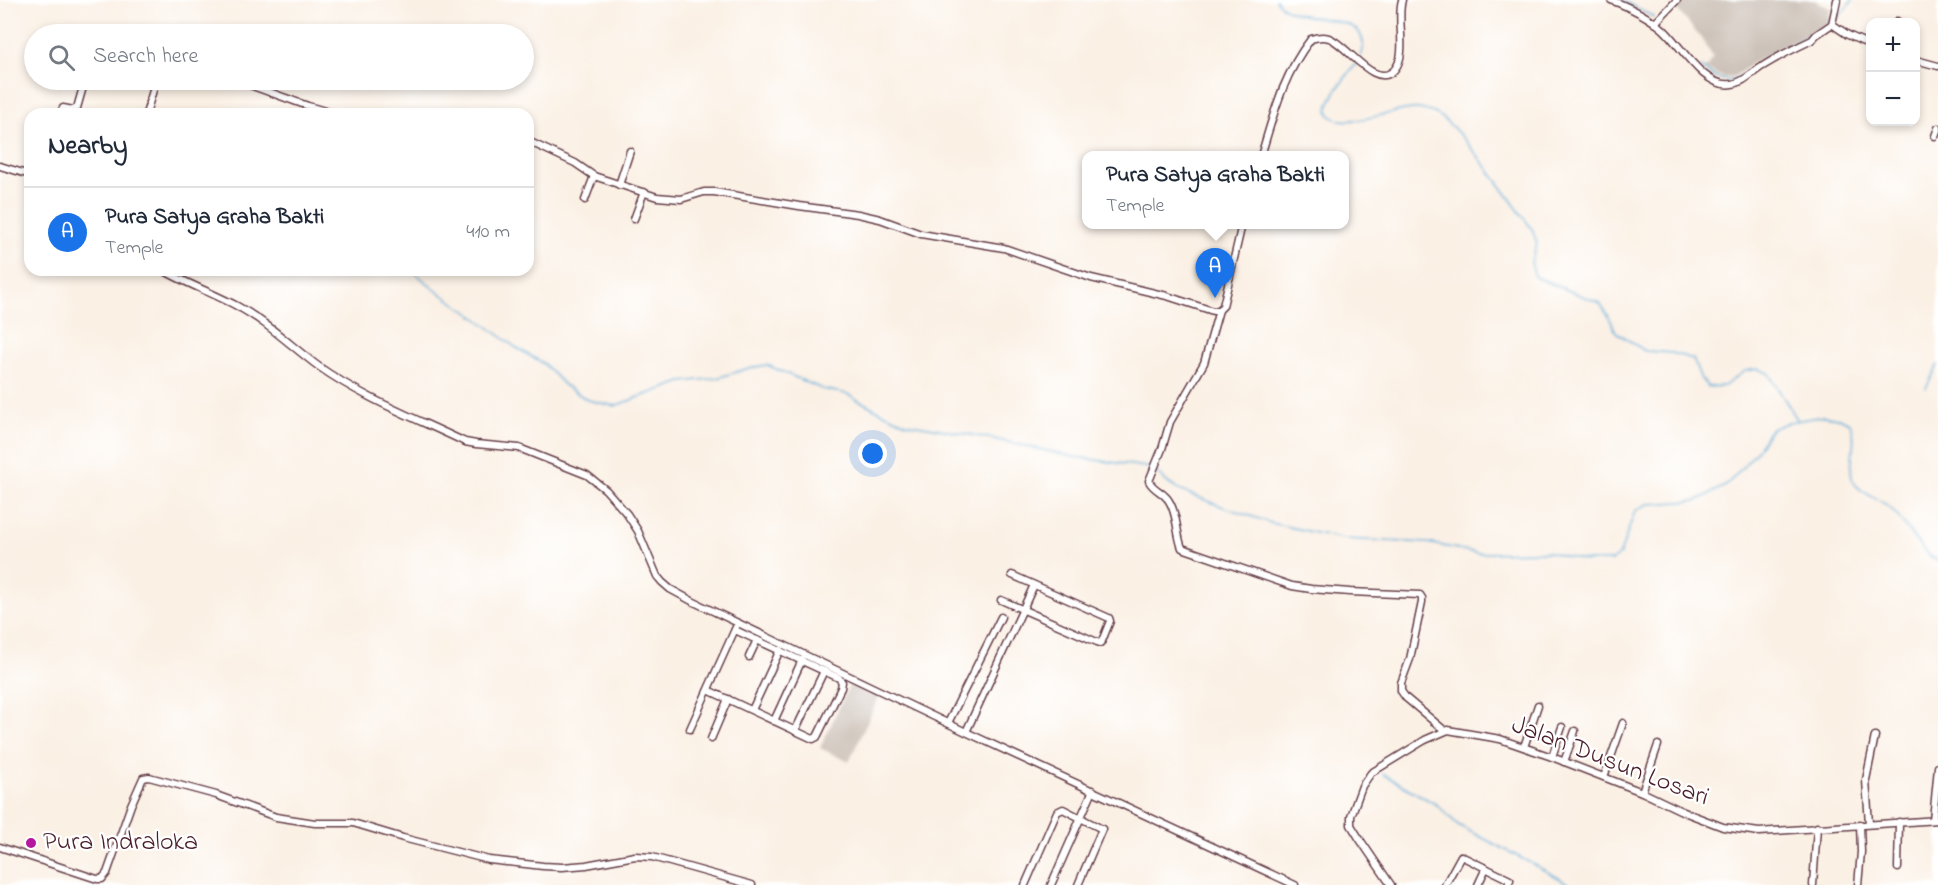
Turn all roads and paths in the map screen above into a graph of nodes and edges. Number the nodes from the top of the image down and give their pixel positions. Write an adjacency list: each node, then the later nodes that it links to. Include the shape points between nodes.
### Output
1 (1402, 0): 20 (street, via 1400,51 1395,69 1380,75 1370,72 1328,37 1311,39 1283,86)
2 (1611, 0): 5 (street)
3 (1677, 0): 5 (street)
4 (1838, 0): 6 (street)
5 (1655, 23): 6 (street, via 1694,65 1723,85 1738,82 1812,40)
6 (1832, 24): 7 (street)
7 (1866, 43)
8 (1920, 61): 9 (street)
9 (1938, 66)
10 (82, 90): 13 (street)
11 (153, 90): 14 (street)
12 (264, 90): 15 (street)
13 (77, 108)
14 (148, 108)
15 (315, 108)
16 (1938, 128): 17 (street)
17 (1935, 136)
18 (534, 144): 23 (street)
19 (630, 151): 24 (street)
20 (1262, 151)
21 (0, 166): 22 (street)
22 (24, 173)
23 (594, 176): 24 (street); 26 (street)
24 (619, 185): 25 (street)
25 (644, 192): 27 (street); 30 (street, via 676,199 714,192 858,214 921,234 1004,248 1110,283)
26 (585, 200)
27 (634, 219)
28 (1241, 229): 30 (street)
29 (173, 276): 36 (street, via 238,306 319,366 388,406 465,442 519,448 587,475 627,514 662,582)
30 (1219, 310): 51 (street, via 1204,363 1170,422 1149,481 1169,500 1182,548 1292,586 1420,595 1422,602 1401,691)
31 (1012, 575): 32 (street)
32 (1034, 585): 34 (street); 34 (street, via 1109,618 1102,640 1097,642)
33 (1001, 600): 34 (street)
34 (1023, 610): 54 (street)
35 (1001, 617): 47 (street)
36 (736, 627): 37 (street); 42 (street); 47 (street)
37 (757, 640): 38 (street); 39 (street)
38 (780, 650): 40 (street); 45 (street)
39 (749, 657)
40 (802, 660): 41 (street); 46 (street)
41 (824, 671): 52 (street); 52 (street, via 839,678 842,685 817,737)
42 (708, 690): 43 (street); 50 (street)
43 (728, 699): 45 (street); 56 (street)
44 (1538, 705): 58 (street)
45 (752, 710): 46 (street)
46 (774, 721): 52 (street)
47 (948, 723): 54 (street)
48 (1623, 723): 62 (street)
49 (1562, 727): 59 (street)
50 (690, 729)
51 (1444, 730): 58 (street, Jalan Dusun Losari); 79 (street, via 1371,773 1351,816 1351,825)
52 (795, 731)
53 (1575, 731): 60 (street)
54 (966, 732): 63 (street)
55 (1875, 736): 69 (street, via 1866,780)
56 (711, 739)
57 (1658, 745): 64 (street)
58 (1524, 747): 59 (street, Jalan Dusun Losari)
59 (1552, 757): 60 (street, Jalan Dusun Losari)
60 (1564, 762): 62 (street, Jalan Dusun Losari)
61 (1938, 767): 66 (street)
62 (1604, 777): 64 (street, Jalan Dusun Losari)
63 (1093, 790): 65 (street); 78 (street)
64 (1642, 792): 70 (street, Jalan Dusun Losari, via 1723,827 1759,832)
65 (1081, 818): 75 (street, via 1063,809 1058,812); 76 (street); 77 (street, via 1102,831)
66 (1935, 820): 67 (street, Jalan Dusun Losari)
67 (1899, 822): 69 (street, Jalan Dusun Losari); 73 (street)
68 (1860, 824): 69 (street, Jalan Dusun Losari); 70 (street, Jalan Dusun Losari); 84 (street)
69 (1869, 824)
70 (1817, 827): 83 (street)
71 (0, 847): 74 (street, via 102,879 143,778 149,777 276,817 353,823 489,860 552,866 652,857)
72 (1486, 868): 80 (street, via 1461,856); 81 (street); 82 (street, via 1510,880)
73 (1898, 868)
74 (752, 885)
75 (1025, 885)
76 (1051, 885)
77 (1077, 885)
78 (1295, 885)
79 (1391, 885)
80 (1445, 885)
81 (1478, 885)
82 (1508, 885)
83 (1813, 885)
84 (1858, 885)

